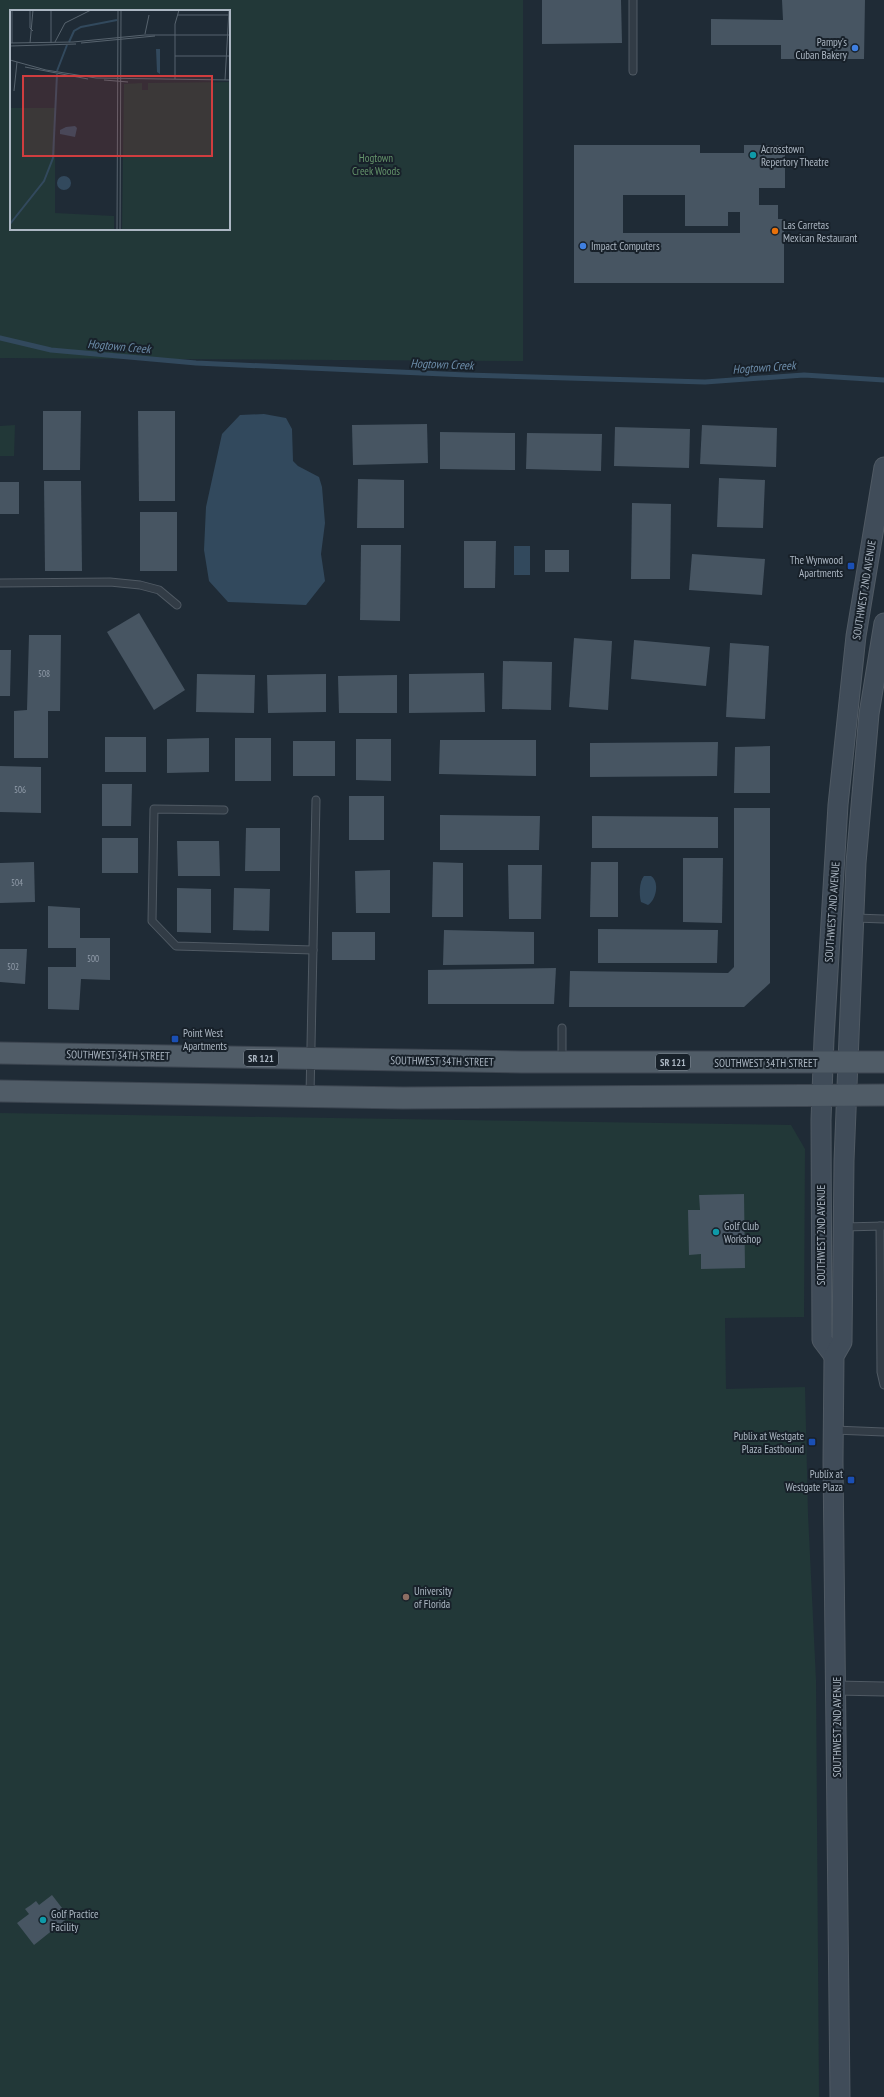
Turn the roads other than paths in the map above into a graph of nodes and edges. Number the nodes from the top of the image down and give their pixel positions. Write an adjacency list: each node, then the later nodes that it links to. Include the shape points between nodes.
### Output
1 (633, 0): 2 (lane)
2 (633, 71)
3 (884, 467): 4 (main road, SOUTHWEST 2ND AVENUE)
4 (881, 504): 19 (main road, SOUTHWEST 2ND AVENUE, via 856,636 838,805)
5 (0, 583): 6 (lane, via 110,582 140,585 159,590)
6 (177, 605)
7 (884, 623): 10 (main road, SOUTHWEST 2ND AVENUE, via 869,714 859,808)
8 (316, 800): 12 (lane)
9 (224, 810): 12 (lane, via 154,809 152,921 176,946)
10 (854, 918): 11 (lane); 17 (main road, SOUTHWEST 2ND AVENUE)
11 (884, 919)
12 (313, 950): 15 (lane)
13 (562, 1028): 16 (lane)
14 (0, 1053): 15 (main road, SOUTHWEST 34TH STREET / SR 121)
15 (310, 1059): 16 (main road, SOUTHWEST 34TH STREET / SR 121); 24 (lane)
16 (562, 1062): 19 (main road, SOUTHWEST 34TH STREET / SR 121)
17 (848, 1062): 18 (main road, SOUTHWEST 34TH STREET / SR 121); 19 (main road, SOUTHWEST 34TH STREET / SR 121); 23 (main road, SOUTHWEST 2ND AVENUE)
18 (884, 1062)
19 (823, 1063): 22 (main road, SOUTHWEST 2ND AVENUE)
20 (0, 1091): 24 (main road)
21 (884, 1095): 23 (main road)
22 (822, 1096): 23 (main road); 24 (main road); 27 (main road, SOUTHWEST 2ND AVENUE, via 822,1340)
23 (846, 1096): 26 (main road, SOUTHWEST 2ND AVENUE)
24 (310, 1097)
25 (882, 1226): 26 (lane); 28 (lane, via 881,1372)
26 (844, 1227): 27 (main road, SOUTHWEST 2ND AVENUE, via 842,1342)
27 (834, 1356): 29 (main road, SOUTHWEST 2ND AVENUE)
28 (884, 1385)
29 (833, 1430): 30 (lane); 31 (main road, SOUTHWEST 2ND AVENUE)
30 (884, 1432)
31 (836, 1688): 32 (street); 33 (main road, SOUTHWEST 2ND AVENUE)
32 (884, 1689)
33 (840, 2097)

